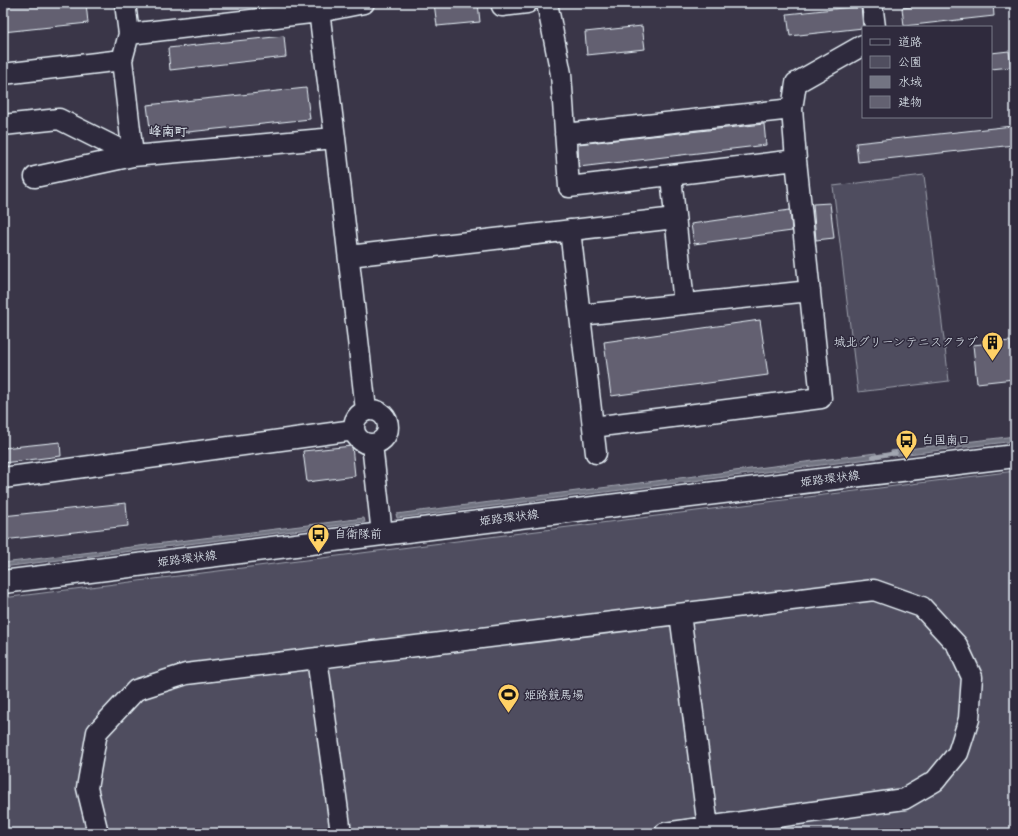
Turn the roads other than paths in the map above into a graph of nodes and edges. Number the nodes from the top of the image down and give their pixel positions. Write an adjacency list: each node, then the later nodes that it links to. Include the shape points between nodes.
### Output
1 (125, 3): 9 (lane)
2 (364, 3): 7 (lane)
3 (501, 3): 4 (lane, via 502,6)
4 (528, 3)
5 (547, 3): 15 (lane, via 561,74)
6 (872, 3): 8 (lane)
7 (318, 7): 9 (lane); 16 (lane)
8 (875, 26)
9 (129, 34): 11 (lane)
10 (862, 46): 13 (lane, via 796,83)
11 (122, 60): 12 (lane); 17 (lane)
12 (3, 74)
13 (792, 109): 15 (lane); 18 (lane)
14 (3, 125): 17 (lane, via 59,119)
15 (565, 134): 19 (lane, via 569,187)
16 (335, 138): 17 (lane); 23 (lane)
17 (134, 156): 20 (lane)
18 (796, 160): 19 (lane); 24 (lane)
19 (671, 176): 21 (lane)
20 (34, 177)
21 (675, 218): 22 (lane); 25 (lane)
22 (570, 230): 23 (lane); 26 (lane)
23 (349, 256): 27 (lane)
24 (810, 291): 25 (lane); 28 (lane, via 821,398)
25 (684, 304): 26 (lane)
26 (580, 314): 28 (lane)
27 (366, 410): 29 (lane, via 359,414); 30 (lane, via 382,413 389,428 380,442)
28 (594, 427): 31 (lane)
29 (354, 430): 30 (lane, via 364,443); 33 (lane)
30 (372, 444): 34 (lane)
31 (596, 453)
32 (1015, 456): 34 (main road, 姫路環状線)
33 (3, 478)
34 (382, 534): 35 (main road, 姫路環状線)
35 (3, 582)
36 (680, 614): 37 (lane); 38 (lane); 38 (lane, via 874,590 922,607 957,645 972,677 969,719 958,753 935,781 904,799)
37 (317, 658): 39 (lane, via 186,674 136,690 98,732 87,788); 40 (lane)
38 (708, 827): 41 (lane)
39 (98, 833)
40 (341, 833)
41 (665, 833)

